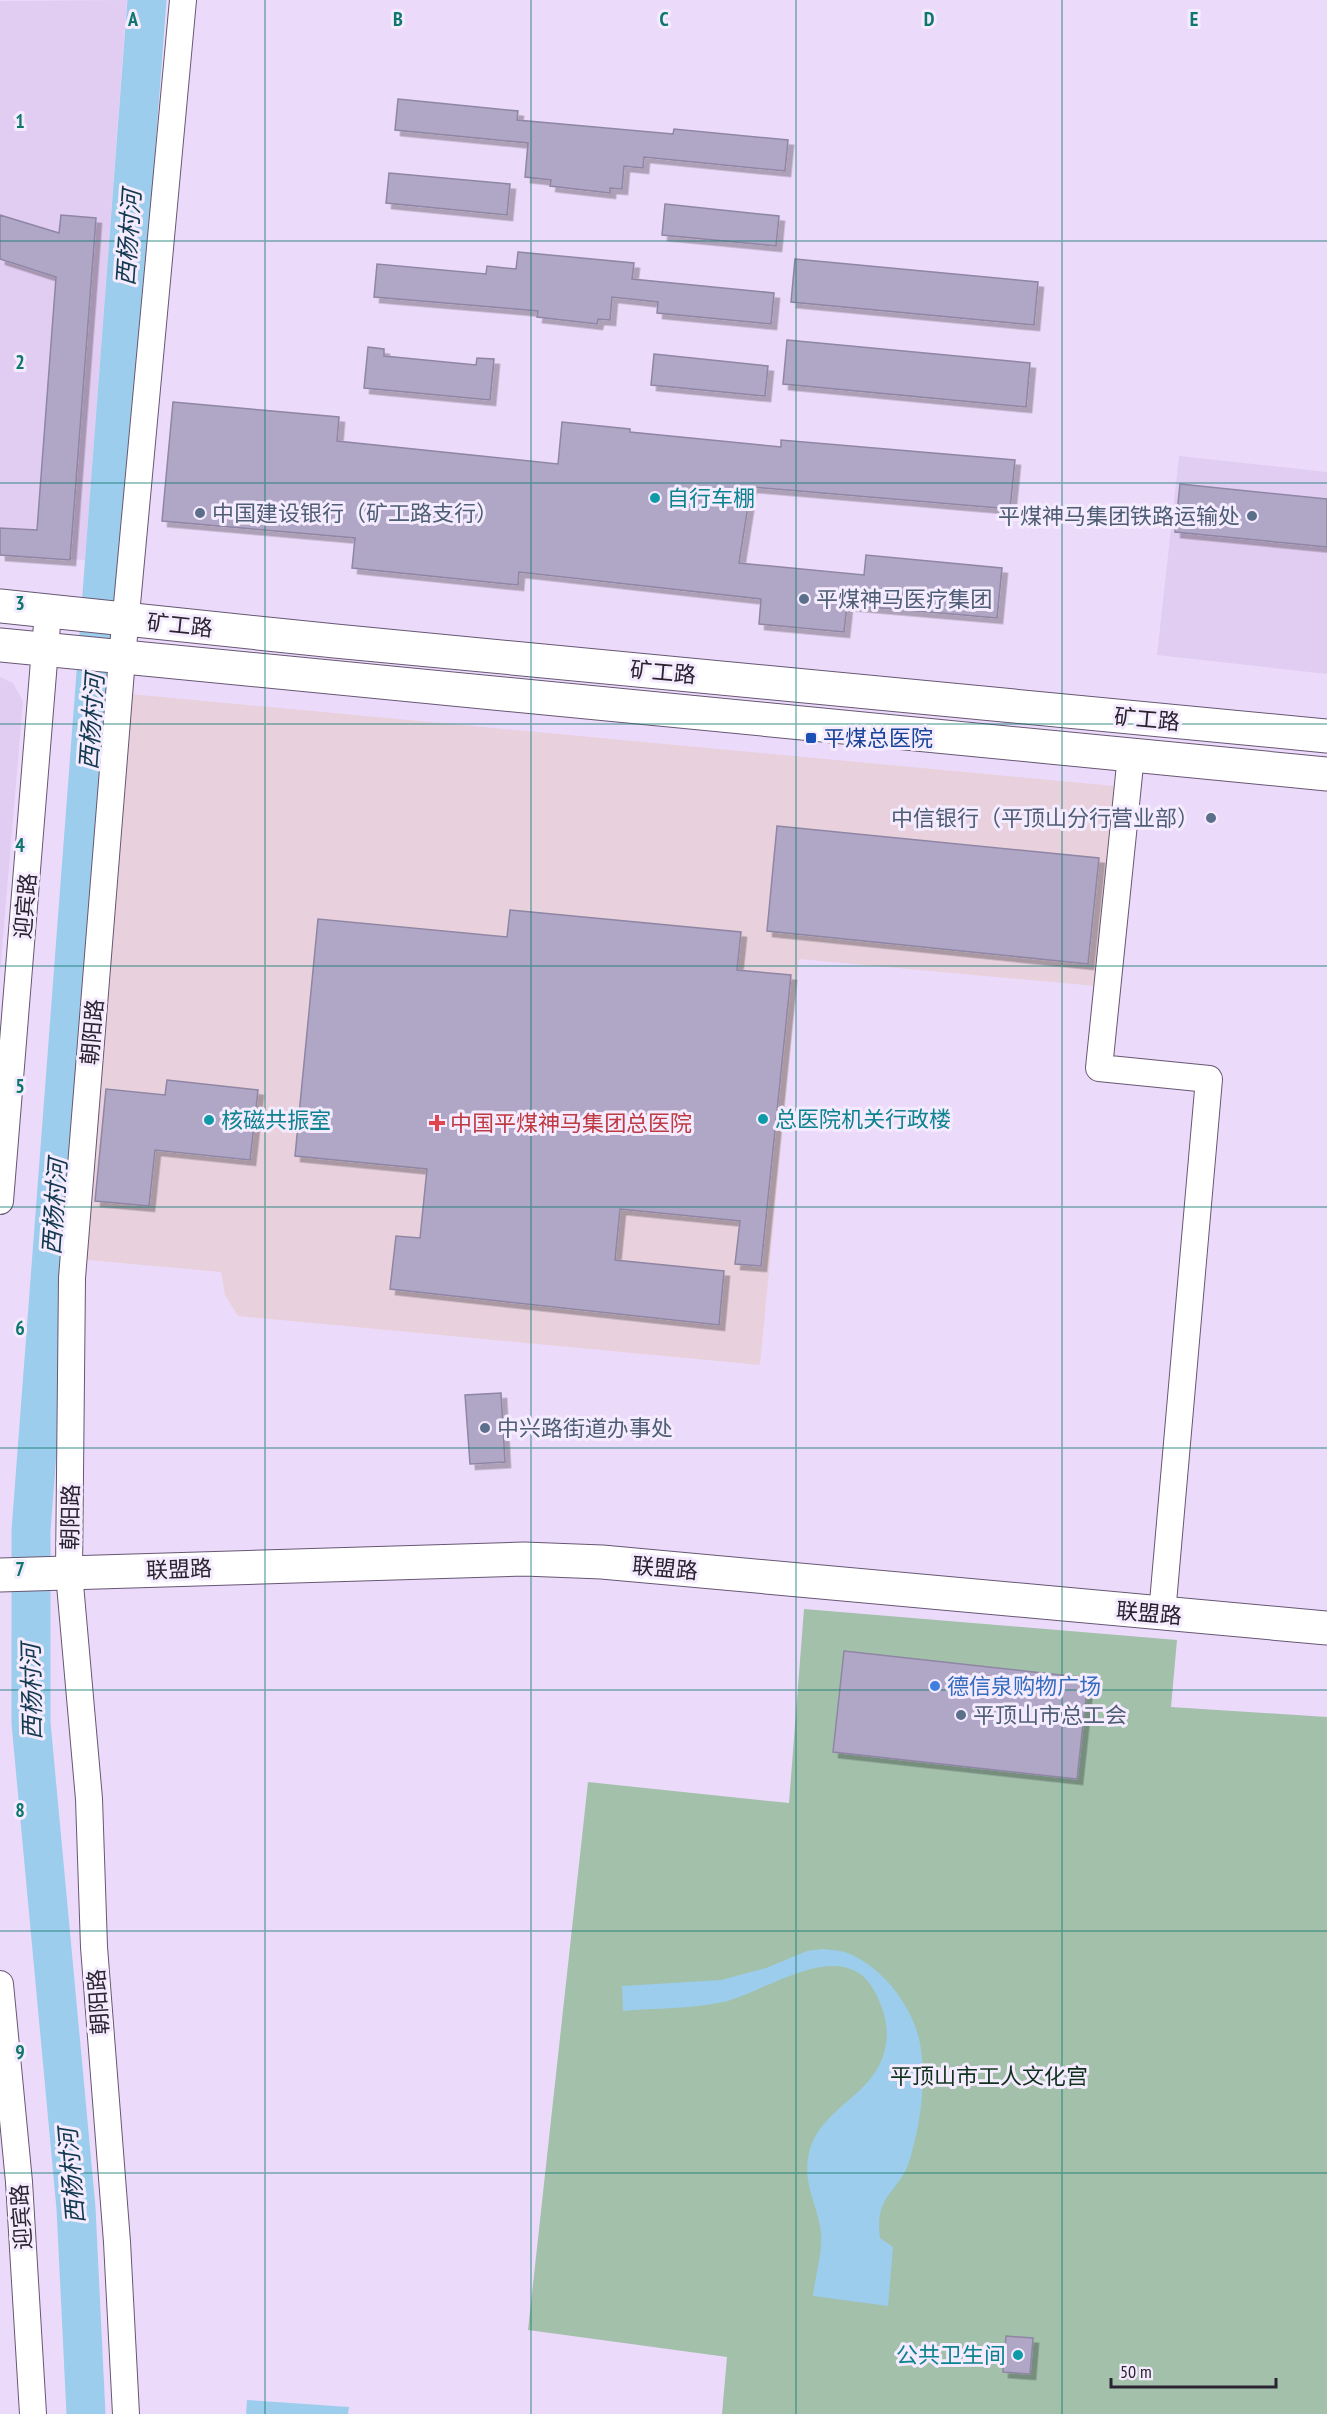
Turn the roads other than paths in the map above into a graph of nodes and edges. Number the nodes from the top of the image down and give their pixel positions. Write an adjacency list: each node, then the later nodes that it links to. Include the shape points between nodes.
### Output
1 (183, 0): 4 (street, 朝阳路)
2 (0, 606): 3 (main road, 矿工路)
3 (62, 613): 4 (main road, 矿工路); 6 (street, 迎宾路)
4 (126, 620): 7 (street, 朝阳路); 8 (main road, 矿工路)
5 (0, 645): 6 (main road, 矿工路)
6 (59, 651): 7 (main road, 矿工路); 11 (street, 迎宾路)
7 (122, 658): 9 (main road, 矿工路); 12 (street, 朝阳路, via 72,1278)
8 (1327, 736)
9 (1131, 755): 10 (main road, 矿工路); 14 (street, via 1099,1068 1209,1079)
10 (1327, 774)
11 (0, 1201)
12 (63, 1573): 13 (main road, 联盟路); 14 (main road, 联盟路, via 524,1559 602,1562); 18 (street, 朝阳路, via 89,1799 94,1947)
13 (0, 1575)
14 (1162, 1614): 15 (main road, 联盟路)
15 (1327, 1628)
16 (0, 1984): 17 (street, 迎宾路, via 19,2182)
17 (33, 2414)
18 (126, 2414)

